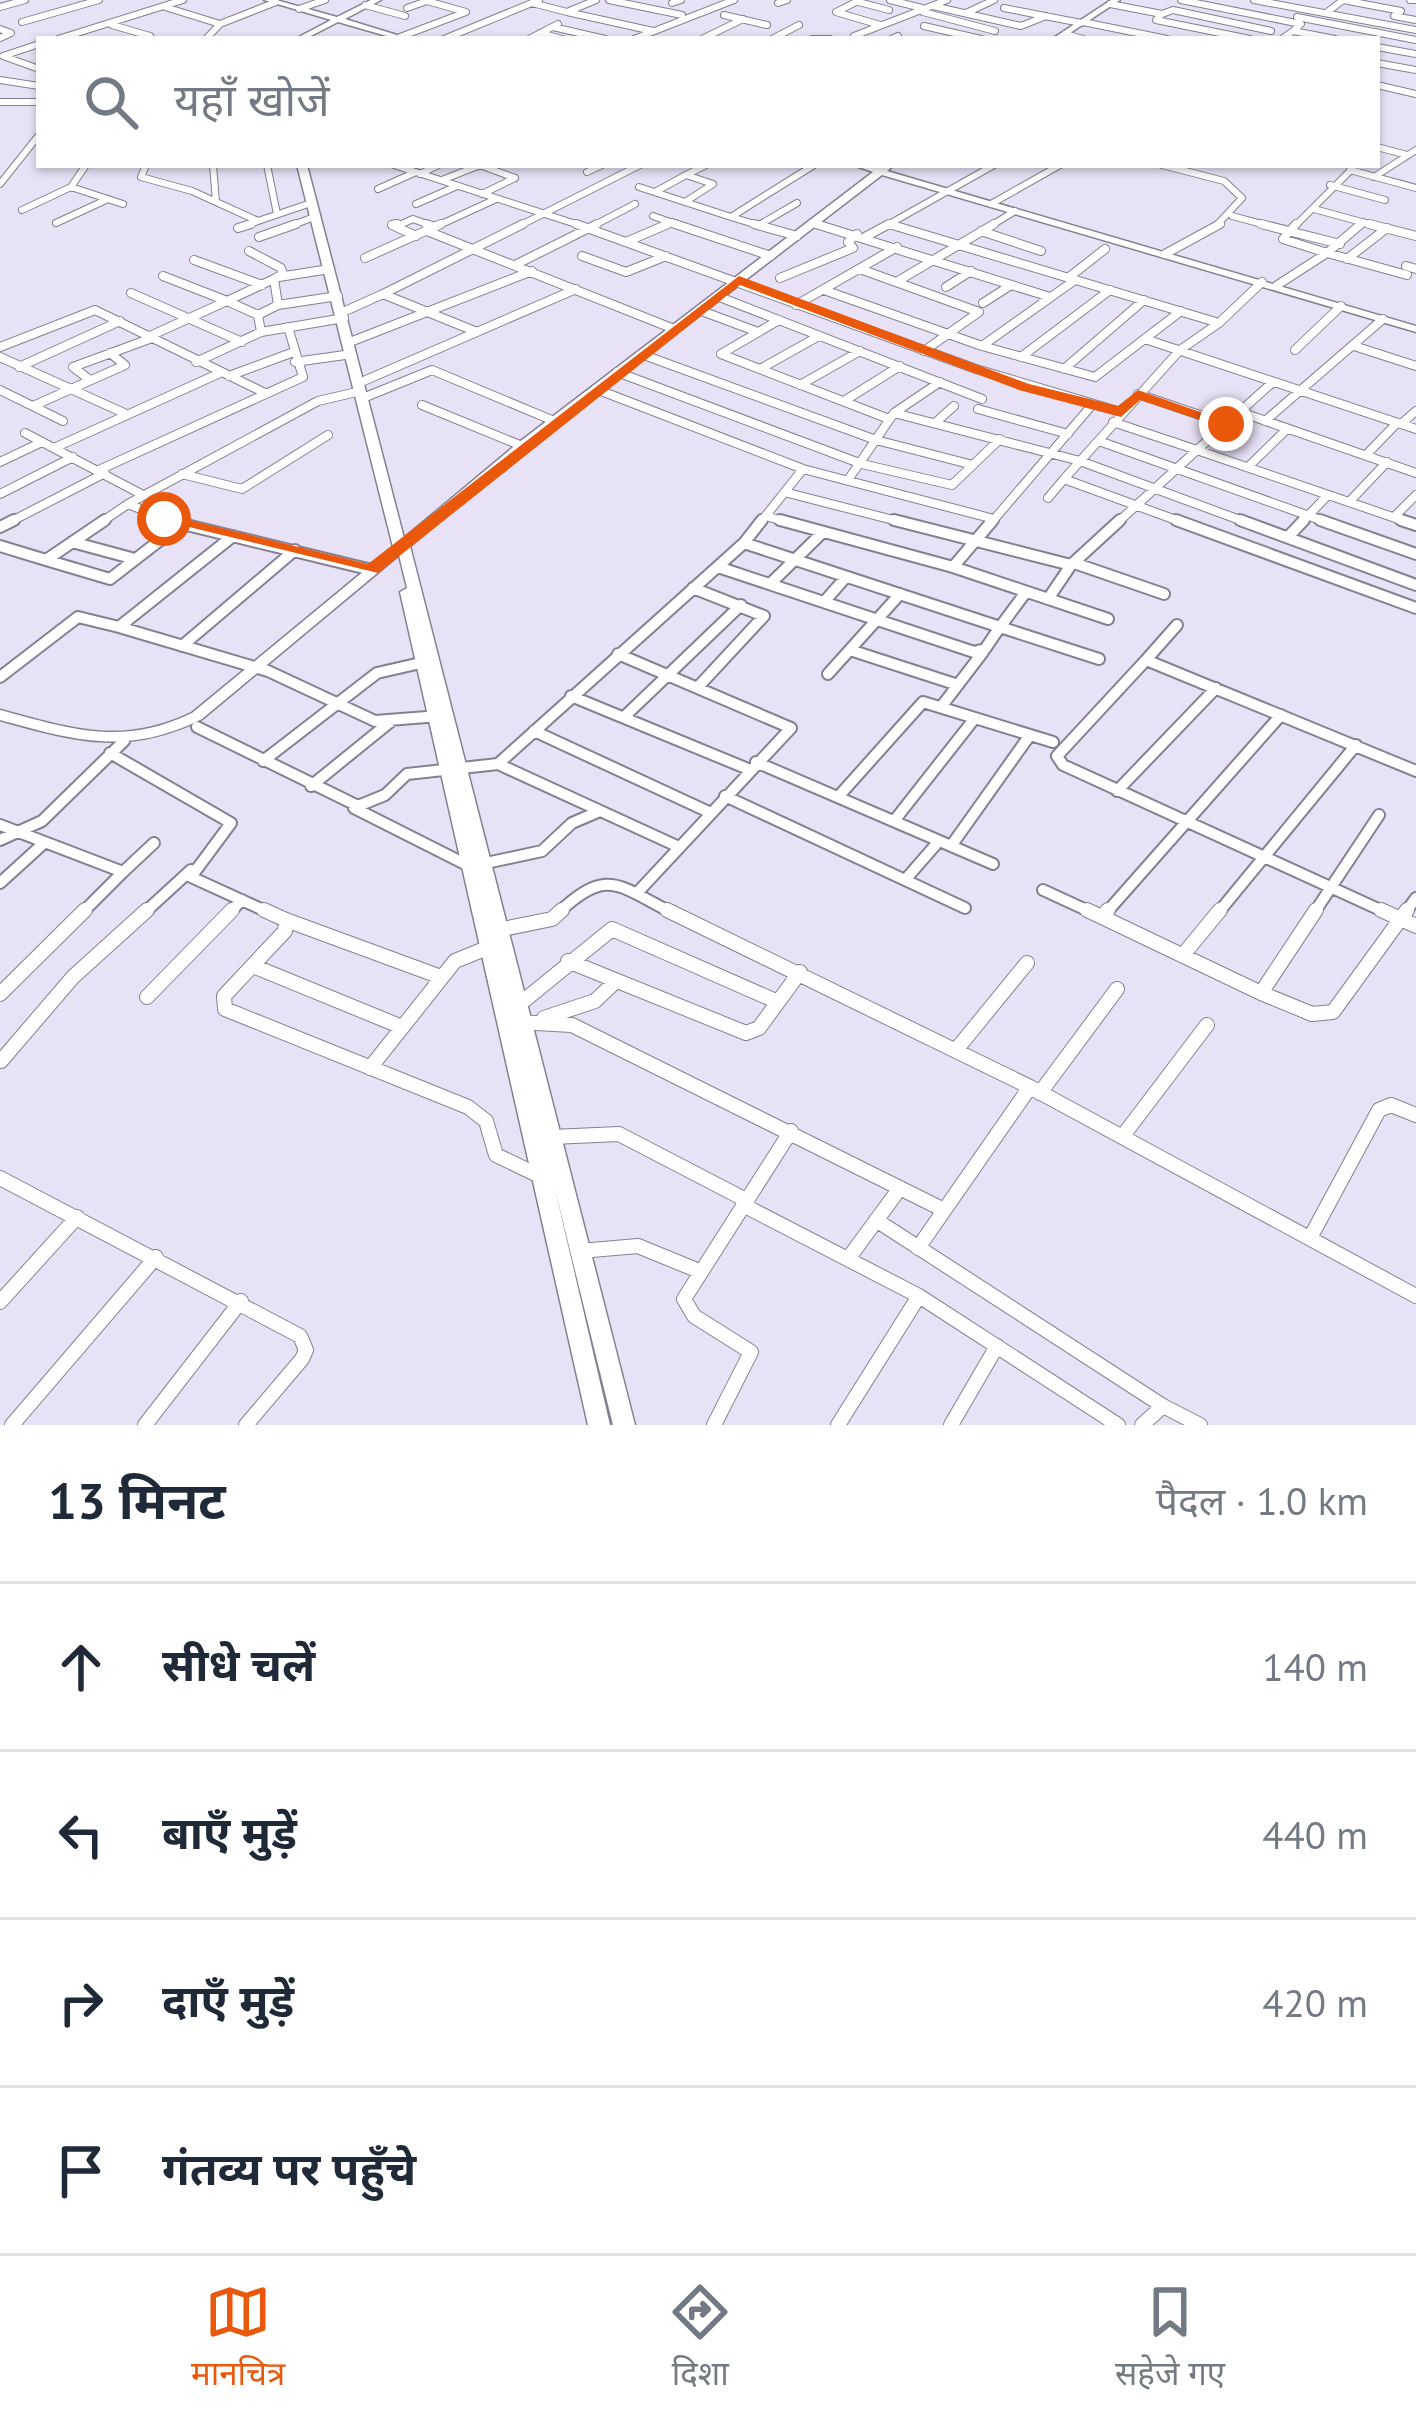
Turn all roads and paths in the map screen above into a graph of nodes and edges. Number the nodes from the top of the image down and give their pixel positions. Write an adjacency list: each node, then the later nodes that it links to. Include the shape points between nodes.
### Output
1 (25, 0): 29 (street)
2 (99, 0): 52 (street)
3 (183, 0): 30 (street)
4 (325, 0): 34 (street)
5 (377, 0): 24 (main road)
6 (467, 0): 31 (street)
7 (596, 0): 38 (street)
8 (609, 0): 20 (street)
9 (734, 0): 43 (street)
10 (788, 0): 23 (street)
11 (856, 0): 36 (street); 58 (street, via 836,11)
12 (890, 0): 32 (street)
13 (947, 0): 32 (street)
14 (969, 0): 25 (street)
15 (994, 0): 40 (street)
16 (1096, 0): 22 (street)
17 (1180, 0): 45 (street)
18 (1254, 0): 28 (street)
19 (273, 1): 34 (main road); 55 (street)
20 (621, 1): 27 (street)
21 (535, 2): 38 (street); 78 (street)
22 (1112, 2): 41 (street); 54 (main road)
23 (778, 3)
24 (365, 4): 31 (street, via 406,12 428,1); 46 (main road)
25 (959, 5)
26 (1337, 5): 37 (street); 39 (street); 49 (street)
27 (639, 6): 43 (street); 50 (street)
28 (1284, 6): 35 (street); 45 (street)
29 (0, 7)
30 (163, 7): 55 (street); 56 (street)
31 (451, 7): 77 (street, via 466,13)
32 (926, 8): 40 (street); 51 (street); 58 (street)
33 (1004, 8): 44 (street)
34 (299, 9): 46 (main road)
35 (1304, 9): 39 (street); 48 (street)
36 (889, 10)
37 (1401, 11)
38 (567, 12): 50 (street)
39 (1326, 13): 63 (street)
40 (968, 14): 44 (street, via 1022,26); 51 (street)
41 (1162, 14): 66 (street); 90 (street, via 1154,20)
42 (724, 15): 47 (street)
43 (685, 16): 64 (street)
44 (1046, 16): 54 (street)
45 (1267, 16): 48 (street)
46 (333, 17): 75 (main road); 76 (main road)
47 (743, 19): 57 (street); 83 (street)
48 (1291, 19): 67 (street, via 1300,23); 94 (street)
49 (1416, 20)
50 (607, 21): 64 (street)
51 (958, 21): 65 (street); 68 (street)
52 (22, 22)
53 (562, 22): 61 (street)
54 (1082, 22): 88 (main road); 89 (street)
55 (220, 23): 74 (street)
56 (109, 24): 69 (street); 73 (street)
57 (767, 25)
58 (880, 25): 85 (street)
59 (799, 26): 84 (street)
60 (924, 26): 65 (street)
61 (553, 27): 70 (street); 81 (street)
62 (0, 29): 93 (street, via 11,33)
63 (1416, 30)
64 (653, 31): 82 (street)
65 (945, 31): 86 (street); 87 (street)
66 (1271, 31)
67 (1293, 31): 91 (street); 92 (street)
68 (995, 32)
69 (80, 33): 71 (street); 72 (street)
70 (540, 34): 79 (street); 80 (street)
71 (69, 36)
72 (90, 36)
73 (150, 36)
74 (209, 36)
75 (304, 36)
76 (396, 36)
77 (408, 36)
78 (450, 36)
79 (536, 36)
80 (549, 36)
81 (592, 36)
82 (641, 36)
83 (709, 36)
84 (778, 36)
85 (854, 36)
86 (936, 36)
87 (968, 36)
88 (1060, 36)
89 (1152, 36)
90 (1235, 36)
91 (1286, 36)
92 (1320, 36)
93 (0, 38)
94 (1416, 40)
95 (36, 45): 97 (street)
96 (1380, 47): 98 (street)
97 (4, 52): 102 (street)
98 (1404, 52): 99 (street); 101 (street)
99 (1416, 54)
100 (1380, 64): 101 (street)
101 (1388, 65): 104 (street)
102 (36, 68)
103 (36, 70): 105 (street)
104 (1416, 70)
105 (3, 80): 106 (street)
106 (23, 84): 107 (street); 111 (street)
107 (36, 86)
108 (1380, 86): 109 (street)
109 (1416, 95): 112 (street)
110 (36, 102): 111 (street)
111 (2, 104)
112 (1402, 106)
113 (36, 141): 139 (street)
114 (1380, 148): 115 (street)
115 (1413, 154): 137 (street)
116 (84, 168): 142 (street)
117 (145, 168): 152 (street, via 141,177)
118 (213, 168): 152 (street)
119 (268, 168): 163 (street)
120 (303, 168): 161 (main road)
121 (403, 168): 135 (street)
122 (430, 168): 135 (street)
123 (473, 168): 138 (street)
124 (489, 168): 148 (street, via 516,177)
125 (595, 168): 134 (street)
126 (634, 168): 164 (street)
127 (700, 168): 136 (street)
128 (809, 168): 167 (street)
129 (885, 168): 147 (main road); 172 (main road)
130 (989, 168): 147 (street)
131 (1055, 168): 158 (street)
132 (1172, 168): 166 (street, via 1233,186 1242,198)
133 (1353, 168): 137 (street); 140 (street)
134 (586, 172)
135 (418, 173): 138 (street); 145 (street)
136 (686, 175): 146 (street); 153 (street, via 714,185)
137 (1374, 177): 144 (street)
138 (441, 181): 141 (street)
139 (0, 184)
140 (1330, 185): 151 (street); 159 (street)
141 (457, 186): 148 (street); 156 (street)
142 (71, 187): 149 (street); 160 (street)
143 (640, 187): 146 (street)
144 (1415, 187)
145 (378, 189)
146 (655, 192): 153 (street)
147 (951, 192): 158 (main road); 174 (street)
148 (482, 194): 150 (street)
149 (108, 200): 155 (street); 170 (street)
150 (496, 200): 164 (street); 177 (street)
151 (1384, 200)
152 (216, 202): 168 (street)
153 (685, 202): 167 (street)
154 (796, 203): 173 (street)
155 (123, 204)
156 (416, 204)
157 (635, 204): 178 (street)
158 (991, 204): 162 (main road)
159 (1314, 208): 169 (street); 179 (street)
160 (22, 210)
161 (313, 210): 163 (street); 185 (street); 204 (main road)
162 (1015, 211): 180 (street); 195 (main road)
163 (278, 214): 168 (street)
164 (540, 214): 178 (street); 190 (street)
165 (653, 216): 171 (street)
166 (1232, 216): 179 (street); 195 (street)
167 (731, 217): 173 (street)
168 (259, 221): 175 (street)
169 (1363, 222): 176 (street); 187 (street)
170 (56, 223)
171 (672, 223): 186 (street); 198 (street)
172 (814, 223): 182 (main road); 183 (street)
173 (758, 224): 182 (street)
174 (890, 224): 183 (street); 188 (street)
175 (238, 228)
176 (1387, 228): 184 (street); 201 (street)
177 (432, 229): 181 (street); 181 (street, via 410,218 392,226); 190 (street)
178 (587, 229): 186 (street); 203 (street)
179 (1287, 229): 187 (street); 194 (street, via 1284,240)
180 (981, 231): 188 (street); 193 (street)
181 (416, 236): 199 (street)
182 (797, 236): 198 (main road)
183 (861, 236): 189 (street); 211 (street, via 848,242 853,248)
184 (1416, 236)
185 (260, 237)
186 (626, 242): 197 (street)
187 (1340, 244): 194 (street)
188 (956, 245): 200 (street); 212 (street)
189 (897, 247): 200 (street); 205 (street)
190 (474, 248): 203 (street); 224 (street)
191 (1105, 249): 212 (street)
192 (249, 251): 210 (street, via 278,264 284,272)
193 (1041, 251)
194 (1327, 253): 201 (street); 218 (street)
195 (1165, 254): 215 (main road)
196 (582, 256): 197 (street, via 626,272)
197 (666, 256): 213 (street)
198 (771, 256): 213 (main road)
199 (365, 258)
200 (934, 259): 208 (street); 214 (street)
201 (1347, 259): 206 (street)
202 (194, 260): 216 (street)
203 (515, 265): 207 (street)
204 (329, 269): 210 (street); 225 (main road)
205 (860, 269): 214 (street); 221 (street)
206 (1410, 270)
207 (532, 271): 220 (street); 236 (street)
208 (971, 272): 217 (street); 219 (street)
209 (163, 276): 229 (street)
210 (276, 278): 216 (street); 231 (street)
211 (780, 278)
212 (1072, 279): 222 (street); 227 (street)
213 (739, 280): 226 (main road); 232 (street)
214 (898, 281): 251 (street, via 979,312)
215 (1262, 282): 218 (main road); 243 (street)
216 (262, 285): 229 (street)
217 (1011, 285): 227 (street); 230 (street)
218 (1276, 286): 233 (main road)
219 (946, 287)
220 (576, 289): 246 (street); 248 (street)
221 (824, 290): 232 (street); 251 (street)
222 (1110, 290): 228 (street); 268 (street)
223 (131, 293): 239 (street)
224 (383, 294): 236 (street); 238 (street)
225 (338, 296): 231 (street); 238 (main road)
226 (717, 296): 234 (main road); 241 (street)
227 (1050, 297): 256 (street)
228 (1144, 300): 235 (street); 276 (street)
229 (227, 301): 237 (street); 239 (street)
230 (983, 303)
231 (278, 305): 237 (street)
232 (796, 306): 264 (street)
233 (1341, 306): 240 (main road); 262 (street)
234 (699, 310): 246 (main road); 249 (street)
235 (1181, 311): 243 (street); 254 (street)
236 (430, 313): 248 (street); 260 (street)
237 (258, 315): 247 (street)
238 (343, 315): 244 (street); 260 (main road)
239 (191, 317): 253 (street); 255 (street)
240 (1383, 319): 245 (main road); 257 (street)
241 (779, 320): 249 (street); 252 (street)
242 (120, 321): 250 (street, via 88,310); 253 (street); 259 (street)
243 (1220, 323): 261 (street)
244 (288, 327): 247 (street); 269 (street)
245 (1415, 328)
246 (674, 329): 266 (main road)
247 (261, 332): 255 (street)
248 (478, 332): 287 (street)
249 (758, 332): 275 (street, via 721,353)
250 (33, 334): 258 (street); 259 (street)
251 (948, 334): 256 (street); 264 (street)
252 (819, 335): 263 (street); 275 (street)
253 (151, 337): 265 (street); 270 (street)
254 (1145, 339): 261 (street); 276 (street, via 1101,376)
255 (242, 342): 270 (street)
256 (982, 346): 268 (street)
257 (1354, 346): 273 (street); 288 (street)
258 (0, 347)
259 (62, 347): 271 (street)
260 (351, 348): 269 (street); 287 (main road)
261 (1180, 350): 282 (street); 290 (street)
262 (1295, 350)
263 (860, 351): 272 (street); 283 (street)
264 (924, 351): 294 (street)
265 (110, 353): 280 (street, via 125,365); 280 (street, via 73,367)
266 (641, 354): 277 (main road); 314 (street)
267 (0, 357): 271 (street)
268 (1021, 357): 276 (street)
269 (293, 358): 278 (street); 279 (street)
270 (196, 362): 278 (street)
271 (15, 365): 274 (street); 285 (street)
272 (900, 366): 281 (street); 292 (street)
273 (1416, 366)
274 (0, 367)
275 (760, 369): 283 (street)
276 (1064, 369)
277 (617, 372): 284 (main road); 326 (street)
278 (224, 375): 289 (street); 299 (street)
279 (303, 377): 289 (street); 291 (street)
280 (90, 380): 285 (street)
281 (940, 382): 300 (street); 311 (street)
282 (1273, 382): 288 (street); 298 (street)
283 (800, 385): 292 (street)
284 (596, 388): 303 (main road); 330 (street)
285 (68, 389): 295 (street); 299 (street)
286 (0, 390): 295 (street)
287 (361, 391): 291 (street); 303 (street, via 431,370); 362 (main road)
288 (1300, 391): 304 (street); 306 (street)
289 (265, 393): 331 (street)
290 (1138, 394): 301 (street); 307 (street)
291 (318, 401): 333 (street)
292 (844, 401): 300 (street)
293 (422, 405): 317 (street)
294 (1092, 405): 301 (street); 311 (street)
295 (33, 406): 302 (street)
296 (954, 406): 305 (street)
297 (1416, 411): 306 (street)
298 (1240, 412): 304 (street); 307 (street)
299 (124, 413): 318 (street)
300 (892, 416): 305 (street); 314 (street)
301 (1117, 417): 315 (street); 319 (street)
302 (63, 421)
303 (554, 421): 317 (main road)
304 (1265, 421): 308 (street)
305 (935, 423): 313 (street)
306 (1399, 423): 309 (street); 321 (street)
307 (1226, 424): 319 (street)
308 (1287, 429): 321 (street); 328 (street)
309 (1416, 429)
310 (25, 433): 316 (street)
311 (1068, 434): 320 (street)
312 (328, 435): 333 (street, via 242,489)
313 (1000, 439): 320 (street); 327 (street)
314 (876, 440): 326 (street); 327 (street)
315 (1099, 441): 323 (street); 329 (street)
316 (42, 442): 318 (street); 324 (street)
317 (522, 446): 362 (main road)
318 (54, 448): 322 (street)
319 (1197, 450): 328 (street); 329 (street)
320 (1053, 453): 323 (street); 350 (street)
321 (1366, 455): 325 (street)
322 (74, 457): 331 (street); 338 (street)
323 (1080, 461): 334 (street); 336 (street)
324 (0, 462)
325 (1387, 463): 332 (street); 343 (street)
326 (862, 464): 327 (street, via 956,485); 335 (street)
327 (973, 465)
328 (1249, 466): 340 (street)
329 (1177, 468): 336 (street); 347 (street)
330 (803, 469): 335 (street); 337 (street)
331 (102, 472): 339 (street); 353 (street)
332 (1416, 473)
333 (182, 474): 339 (street)
334 (1064, 479): 342 (street); 346 (street)
335 (848, 480): 345 (street)
336 (1156, 489): 346 (street); 357 (street)
337 (788, 493): 348 (street); 354 (street)
338 (0, 494)
339 (143, 495): 344 (street)
340 (1328, 495): 343 (street); 347 (street)
341 (1416, 495): 349 (street)
342 (1048, 498)
343 (1349, 502): 349 (street)
344 (128, 504): 351 (street); 359 (street)
345 (939, 504): 350 (street); 354 (street)
346 (1136, 505): 368 (street); 382 (street)
347 (1309, 515): 357 (street); 364 (street)
348 (769, 517): 355 (street); 360 (street)
349 (1394, 517): 352 (street)
350 (994, 519): 358 (street)
351 (181, 524): 356 (street); 365 (street)
352 (1416, 525)
353 (0, 527)
354 (920, 527): 358 (street)
355 (823, 532): 367 (street); 370 (street)
356 (233, 536): 363 (street); 386 (street)
357 (1288, 537): 374 (street)
358 (976, 541): 368 (street); 370 (street)
359 (72, 542): 365 (street); 366 (street)
360 (744, 543): 367 (street); 369 (street)
361 (0, 546): 366 (street)
362 (400, 549): 371 (main road); 394 (main road)
363 (295, 550): 371 (street); 388 (street)
364 (1416, 554)
365 (136, 559): 366 (street, via 106,579)
366 (46, 560)
367 (795, 560): 372 (street); 373 (street)
368 (1074, 564): 378 (street); 379 (street)
369 (718, 567): 373 (street); 375 (street)
370 (953, 567): 376 (street)
371 (372, 570): 395 (main road, via 335,612)
372 (846, 577): 377 (street); 380 (street)
373 (770, 584): 380 (street)
374 (1416, 585)
375 (693, 587): 381 (street); 391 (street)
376 (1026, 592): 379 (street); 387 (street)
377 (900, 595): 384 (street); 387 (street)
378 (1165, 595)
379 (1048, 599): 383 (street)
380 (824, 602): 384 (street)
381 (741, 605): 396 (street); 400 (street, via 763,620)
382 (1416, 608)
383 (1108, 619)
384 (877, 620): 389 (street); 390 (street)
385 (1177, 625): 393 (street)
386 (119, 627): 388 (street); 398 (street, via 78,617)
387 (1000, 628): 390 (street); 392 (street)
388 (182, 646): 395 (street)
389 (850, 650): 397 (street); 399 (street)
390 (985, 650): 399 (street)
391 (619, 653): 396 (street); 402 (street)
392 (1100, 659)
393 (1146, 660): 401 (street); 423 (street, via 1057,756)
394 (428, 661): 403 (street, via 377,673); 406 (main road)
395 (263, 669): 403 (street); 411 (main road); 416 (main road, via 174,729)
396 (668, 674): 400 (street); 407 (street)
397 (828, 674)
398 (0, 677)
399 (958, 686): 404 (street)
400 (698, 687): 419 (street, via 790,725)
401 (1216, 688): 405 (street); 423 (street)
402 (571, 696): 407 (street); 412 (street)
403 (339, 705): 410 (street); 417 (street)
404 (941, 707): 408 (street); 425 (street, via 918,704)
405 (1280, 715): 415 (street); 431 (street)
406 (440, 716): 410 (street); 420 (main road)
407 (624, 718): 419 (street)
408 (976, 718): 413 (street); 430 (street)
409 (0, 720): 416 (main road)
410 (390, 722): 422 (street)
411 (197, 727): 416 (main road); 417 (street)
412 (534, 731): 418 (street); 428 (street)
413 (1030, 735): 414 (street); 437 (street)
414 (1053, 742)
415 (1356, 745): 421 (street); 439 (street)
416 (116, 748): 433 (street, via 42,821); 442 (street, via 231,823)
417 (263, 761): 422 (street)
418 (498, 764): 420 (street); 427 (street)
419 (752, 765): 424 (street); 425 (street)
420 (454, 769): 426 (street, via 407,774 372,804); 440 (main road)
421 (1416, 771)
422 (311, 786): 426 (street)
423 (1117, 791): 431 (street)
424 (725, 796): 428 (street); 444 (street)
425 (838, 797): 430 (street)
426 (345, 804): 440 (street)
427 (600, 811): 438 (street); 440 (street, via 542,851)
428 (711, 813): 438 (street)
429 (1379, 815): 446 (street)
430 (894, 821): 437 (street)
431 (1189, 823): 439 (street); 452 (street)
432 (0, 825): 433 (street)
433 (19, 832): 434 (street); 435 (street)
434 (0, 840)
435 (44, 843): 443 (street); 445 (street)
436 (154, 843): 443 (street)
437 (945, 844): 441 (street); 444 (street)
438 (679, 847): 448 (street)
439 (1267, 858): 446 (street); 456 (street)
440 (477, 864): 455 (main road)
441 (994, 865)
442 (194, 868): 450 (street, via 191,877); 473 (street, via 73,976)
443 (123, 872): 465 (street)
444 (905, 880): 451 (street)
445 (0, 883)
446 (1335, 889): 454 (street); 464 (street)
447 (1043, 890): 452 (street)
448 (637, 893): 455 (street, via 594,883 552,919); 460 (street)
449 (1416, 898): 454 (street)
450 (242, 900): 453 (street); 466 (street)
451 (965, 908)
452 (1102, 917): 456 (street)
453 (286, 920): 459 (street, via 285,932); 461 (street)
454 (1409, 923): 464 (street, via 1333,1012 1312,1014)
455 (499, 940): 461 (street, via 462,954); 468 (main road); 469 (main road)
456 (1183, 955): 464 (street)
457 (568, 962): 462 (street); 467 (street, via 605,930 622,930); 468 (street)
458 (1027, 963): 472 (street)
459 (253, 966): 471 (street); 474 (street, via 224,996 225,1009)
460 (800, 972): 467 (street); 472 (street)
461 (441, 977): 471 (street)
462 (616, 981): 467 (street, via 746,1034); 468 (street, via 595,1001)
463 (1117, 989): 475 (street)
464 (1261, 993)
465 (0, 994)
466 (147, 998)
467 (778, 1002)
468 (529, 1014): 469 (street); 477 (street, via 572,1025); 478 (main road)
469 (502, 1023): 481 (main road)
470 (1207, 1025): 479 (street)
471 (402, 1027): 474 (street)
472 (956, 1050): 475 (street)
473 (1, 1061)
474 (370, 1068): 481 (street, via 482,1115 496,1155)
475 (1035, 1090): 479 (street); 484 (street)
476 (1416, 1115): 487 (street, via 1391,1105 1379,1110)
477 (791, 1131): 482 (street); 483 (street)
478 (551, 1137): 481 (main road); 483 (street, via 619,1134)
479 (1122, 1137): 487 (street)
480 (0, 1178): 485 (street)
481 (552, 1179): 489 (main road); 502 (main road)
482 (900, 1188): 484 (street); 486 (street)
483 (745, 1202): 491 (street); 492 (street)
484 (942, 1210): 488 (street)
485 (77, 1217): 490 (street); 496 (street)
486 (876, 1220): 488 (street); 491 (street)
487 (1310, 1238): 494 (street)
488 (918, 1248): 498 (street)
489 (580, 1251): 492 (street, via 638,1246); 503 (main road)
490 (156, 1257): 495 (street); 499 (street)
491 (848, 1259): 493 (street)
492 (699, 1271): 504 (street, via 684,1299 688,1311 752,1358)
493 (919, 1296): 497 (street); 505 (street)
494 (1416, 1296)
495 (241, 1301): 500 (street); 501 (street, via 300,1336 306,1350)
496 (0, 1303)
497 (997, 1346): 506 (street); 507 (street)
498 (1162, 1406): 508 (street); 509 (street)
499 (12, 1425)
500 (145, 1425)
501 (246, 1425)
502 (599, 1425)
503 (624, 1425)
504 (713, 1425)
505 (838, 1425)
506 (951, 1425)
507 (1118, 1425)
508 (1142, 1425)
509 (1200, 1425)

